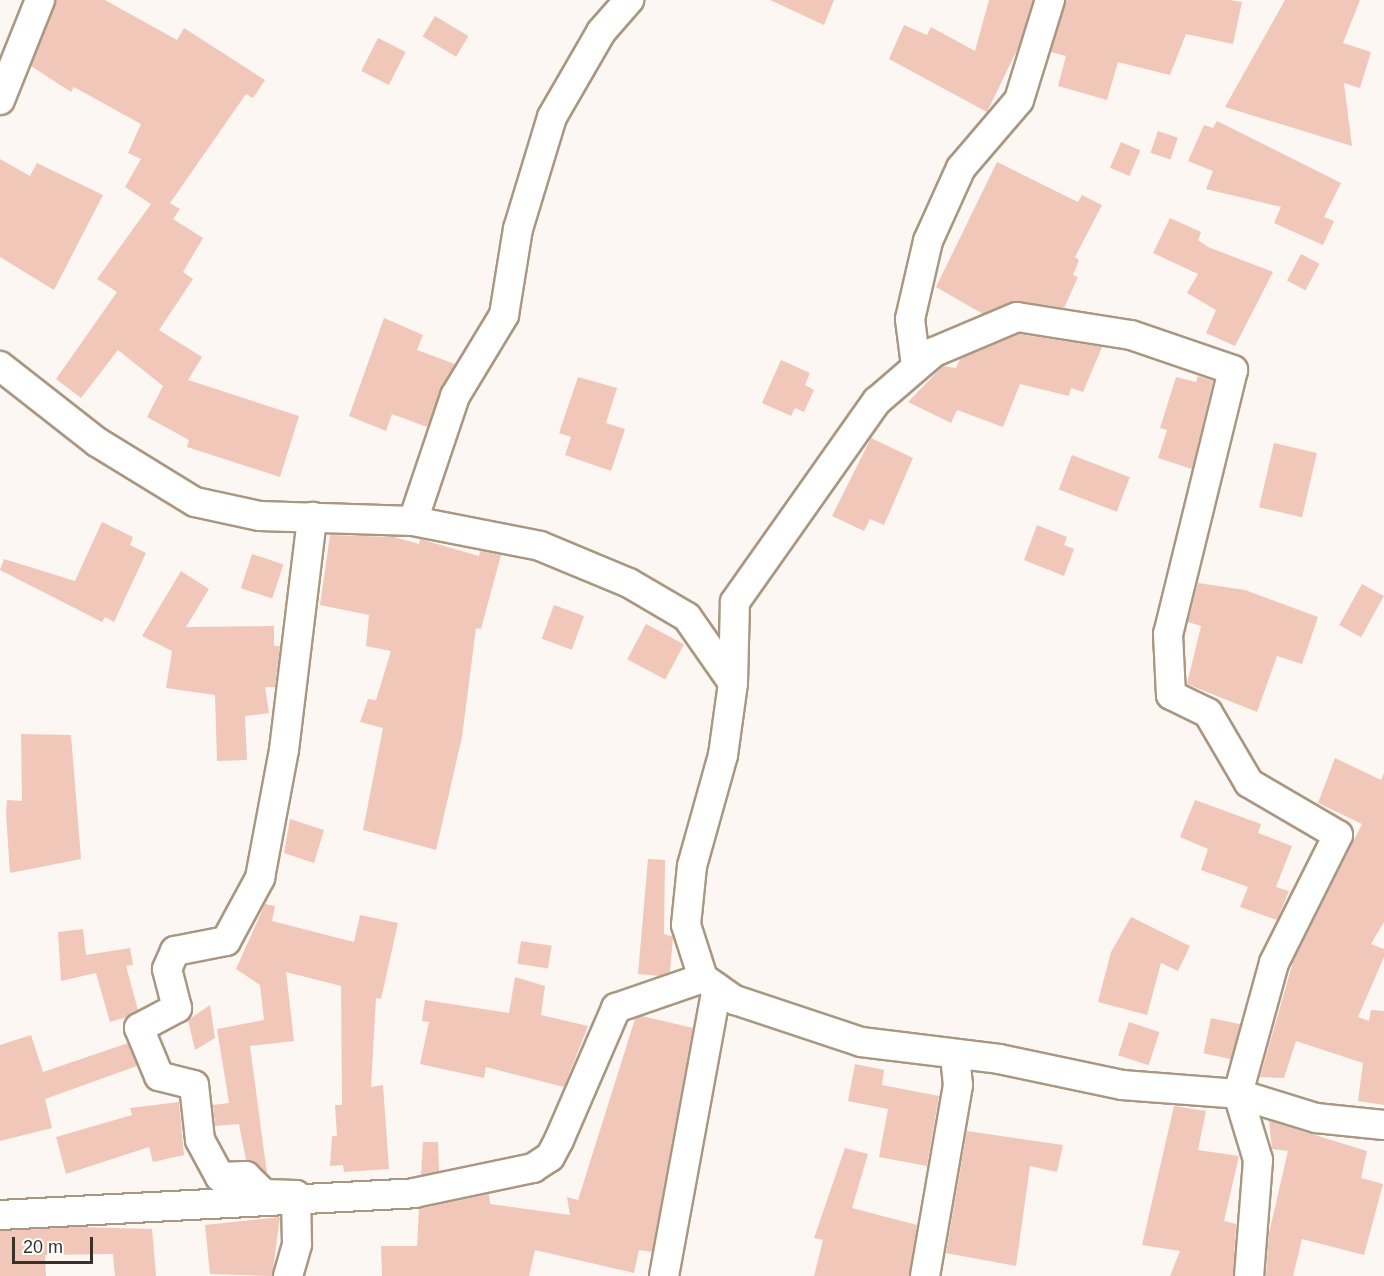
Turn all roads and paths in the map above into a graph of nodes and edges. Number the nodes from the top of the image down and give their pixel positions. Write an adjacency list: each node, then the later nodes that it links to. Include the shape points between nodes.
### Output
1 (40, 0): 4 (street)
2 (629, 0): 8 (street, via 601,32 552,117 518,229 504,315 455,396)
3 (1050, 0): 6 (street, via 1019,100 961,168 928,241 914,284 910,320)
4 (0, 100)
5 (0, 366): 7 (street, via 97,442 195,502 260,516)
6 (916, 366): 9 (street, via 877,401); 14 (street, via 933,352 1017,317 1131,335 1233,370 1168,634 1171,695 1208,713 1250,783 1338,835 1274,963)
7 (312, 518): 8 (street); 16 (street, via 284,750 260,878 226,941 175,951 167,969 177,1008 140,1028 159,1076 194,1085 200,1140 220,1177 246,1176 264,1194)
8 (413, 521): 10 (street, via 540,546 629,583)
9 (735, 602): 10 (street); 11 (street)
10 (687, 616): 11 (street)
11 (733, 683): 12 (street, via 723,755 685,905)
12 (710, 983): 13 (street, via 788,1021 861,1042); 16 (street, via 616,1008 559,1140 550,1157 533,1168 414,1193); 19 (street)
13 (956, 1055): 14 (street, via 1122,1084); 20 (street, via 958,1085)
14 (1238, 1094): 15 (street, via 1316,1118); 21 (street, via 1258,1160)
15 (1384, 1125)
16 (296, 1195): 17 (street); 18 (street, via 297,1244)
17 (0, 1215)
18 (288, 1276)
19 (664, 1276)
20 (925, 1276)
21 (1249, 1276)

